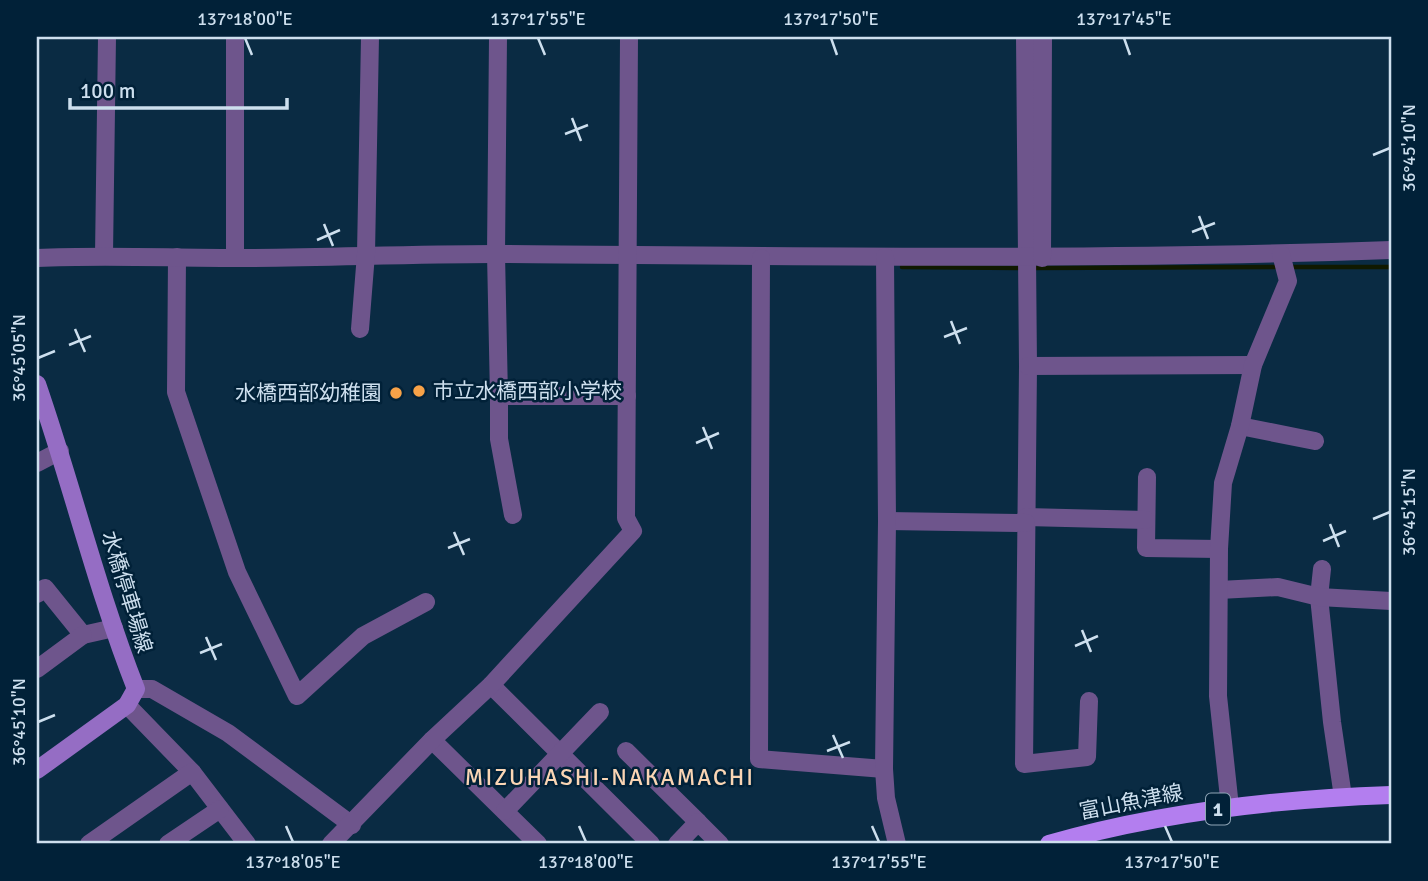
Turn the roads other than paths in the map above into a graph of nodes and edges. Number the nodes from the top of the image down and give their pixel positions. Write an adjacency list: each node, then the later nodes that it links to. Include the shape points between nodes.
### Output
1 (107, 37): 12 (street)
2 (235, 37): 17 (street)
3 (370, 37): 9 (street)
4 (498, 37): 10 (street)
5 (629, 37): 14 (street)
6 (1025, 37): 19 (street)
7 (1043, 37): 19 (street)
8 (1391, 250): 11 (street)
9 (366, 254): 10 (street); 17 (street); 20 (street)
10 (496, 254): 14 (street); 24 (street)
11 (1281, 254): 19 (street); 21 (street, via 1288,281)
12 (104, 255): 13 (street); 16 (street)
13 (177, 257): 17 (street); 41 (street, via 176,392 237,572 297,696 363,636)
14 (628, 257): 18 (street); 25 (street)
15 (885, 257): 18 (street); 19 (street); 34 (street)
16 (37, 258)
17 (235, 258)
18 (761, 258): 52 (street, via 759,760)
19 (1034, 258): 22 (street)
20 (360, 329)
21 (1253, 365): 22 (street); 26 (street)
22 (1028, 366): 32 (street)
23 (37, 384): 28 (main road, 水橋停車場線)
24 (499, 396): 25 (street); 31 (street, via 499,439)
25 (627, 396): 45 (street, via 626,518 633,531)
26 (1240, 426): 27 (street); 35 (street, via 1223,483)
27 (1315, 441)
28 (60, 452): 29 (street); 42 (main road, 水橋停車場線)
29 (37, 463)
30 (1147, 477): 33 (street)
31 (513, 515)
32 (1026, 520): 33 (street); 34 (street); 47 (street, via 1024,764 1087,757)
33 (1146, 520): 35 (street, via 1146,548)
34 (887, 521): 52 (street)
35 (1219, 549): 37 (street)
36 (1322, 569): 39 (street)
37 (1219, 590): 39 (street, via 1278,587); 57 (street, via 1217,696)
38 (37, 594): 43 (street, via 45,588)
39 (1319, 597): 40 (street); 56 (street)
40 (1391, 601)
41 (426, 602)
42 (114, 628): 43 (street); 46 (main road, 水橋停車場線)
43 (83, 635): 44 (street)
44 (37, 668)
45 (491, 685): 49 (street); 51 (street)
46 (132, 697): 53 (main road); 54 (street); 61 (street, via 152,689 228,733)
47 (1089, 701)
48 (600, 712): 51 (street)
49 (432, 740): 59 (street); 61 (street)
50 (626, 751): 60 (street)
51 (560, 753): 59 (street); 68 (street)
52 (884, 769): 71 (street)
53 (37, 770)
54 (192, 772): 58 (street); 63 (street)
55 (1391, 795): 56 (main road, 富山魚津線 / 1)
56 (1343, 797): 57 (main road, 富山魚津線 / 1)
57 (1230, 807): 62 (main road, 富山魚津線 / 1, via 1157,819)
58 (220, 809): 64 (street); 65 (street)
59 (505, 811): 67 (street)
60 (698, 822): 69 (street); 70 (street)
61 (352, 825): 66 (street)
62 (1076, 840): 72 (main road, 富山魚津線 / 1)
63 (89, 844)
64 (168, 844)
65 (247, 844)
66 (331, 844)
67 (538, 844)
68 (652, 844)
69 (677, 844)
70 (720, 844)
71 (897, 844)
72 (1048, 844)

